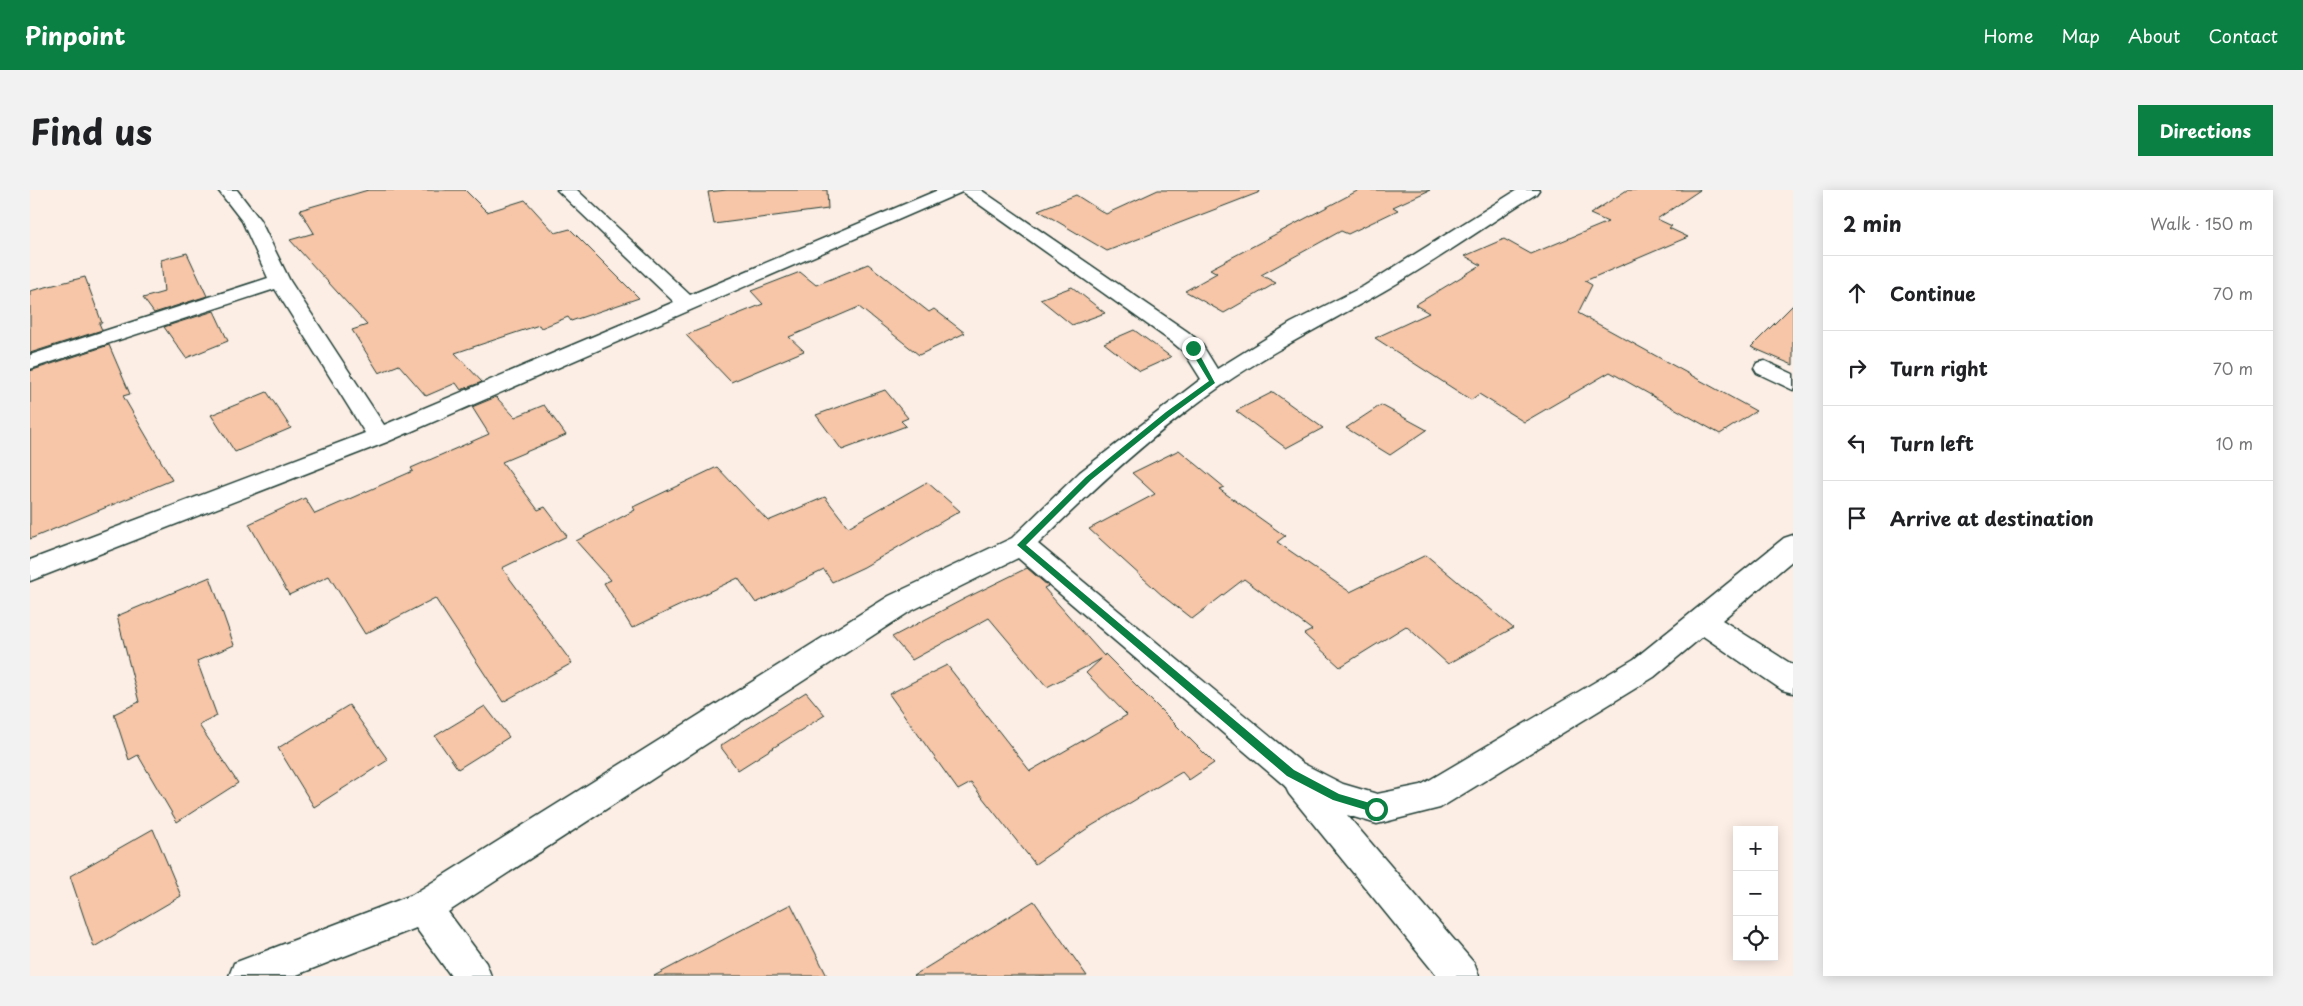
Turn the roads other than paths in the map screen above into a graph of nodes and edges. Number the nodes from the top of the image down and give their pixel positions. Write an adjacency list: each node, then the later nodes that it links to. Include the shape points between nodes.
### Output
1 (227, 190): 6 (street, via 251,220)
2 (566, 190): 7 (street)
3 (954, 190): 7 (street)
4 (968, 190): 10 (street, via 1180,337 1193,348)
5 (1530, 190): 10 (street, via 1371,290 1299,328)
6 (280, 281): 8 (street); 12 (street)
7 (688, 304): 12 (street)
8 (30, 362)
9 (1765, 368): 11 (street)
10 (1212, 382): 13 (street, via 1089,478)
11 (1793, 382)
12 (379, 436): 15 (street)
13 (1021, 545): 18 (street); 19 (street, via 899,604)
14 (1793, 545): 16 (street)
15 (30, 571)
16 (1702, 621): 17 (street); 18 (street, via 1644,668 1428,798 1376,809 1336,797)
17 (1793, 681)
18 (1291, 773): 22 (street)
19 (423, 908): 20 (street); 21 (street)
20 (247, 976)
21 (473, 976)
22 (1461, 976)

